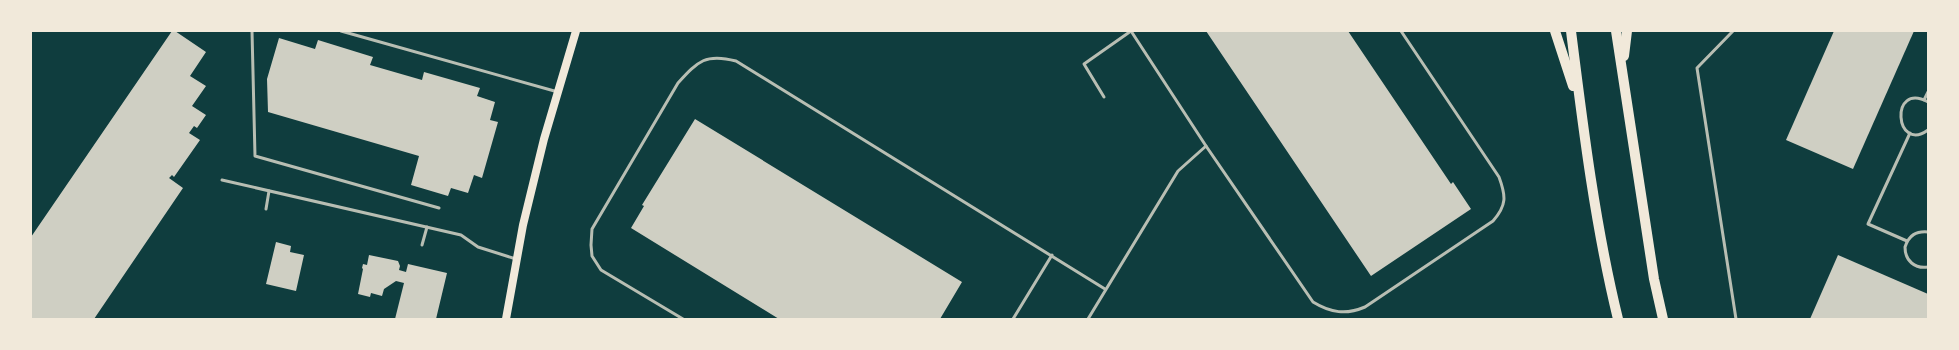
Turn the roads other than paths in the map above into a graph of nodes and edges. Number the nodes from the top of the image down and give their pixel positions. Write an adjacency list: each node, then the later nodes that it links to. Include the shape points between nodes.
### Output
1 (252, 31): 23 (lane, via 255,156)
2 (341, 31): 12 (lane)
3 (576, 31): 12 (main road)
4 (1131, 31): 14 (lane, via 1084,64); 20 (lane)
5 (1401, 31): 20 (lane, via 1499,177 1505,194 1499,214 1492,221 1365,307 1339,312 1324,309 1313,302)
6 (1555, 31): 17 (highway)
7 (1571, 31): 17 (highway)
8 (1616, 31): 11 (highway)
9 (1627, 31): 11 (highway)
10 (1734, 31): 39 (lane, via 1698,68)
11 (1623, 80): 38 (highway, via 1654,279)
12 (558, 92): 30 (main road, via 544,138)
13 (1928, 92): 15 (lane)
14 (1104, 97)
15 (1924, 100): 16 (lane); 19 (lane, via 1919,98 1903,105 1901,123)
16 (1928, 102)
17 (1582, 116): 37 (highway, via 1605,260)
18 (1928, 130): 19 (lane, via 1920,134)
19 (1910, 133): 27 (lane, via 1868,224)
20 (1206, 146): 32 (lane, via 1178,171)
21 (222, 180): 22 (lane)
22 (269, 191): 24 (lane); 25 (lane)
23 (439, 208)
24 (266, 209)
25 (426, 227): 28 (lane); 30 (lane, via 461,235 478,248)
26 (1928, 232): 27 (lane, via 1919,231)
27 (1907, 241): 31 (lane, via 1905,252 1908,260 1922,268)
28 (422, 245)
29 (1052, 256): 32 (lane); 34 (lane, via 736,61 710,57 692,68 678,83 592,229 590,245 592,256 601,270); 35 (lane)
30 (517, 259): 33 (main road)
31 (1928, 267)
32 (1106, 289): 36 (lane)
33 (506, 319)
34 (682, 319)
35 (1013, 319)
36 (1088, 319)
37 (1618, 319)
38 (1663, 319)
39 (1736, 319)

